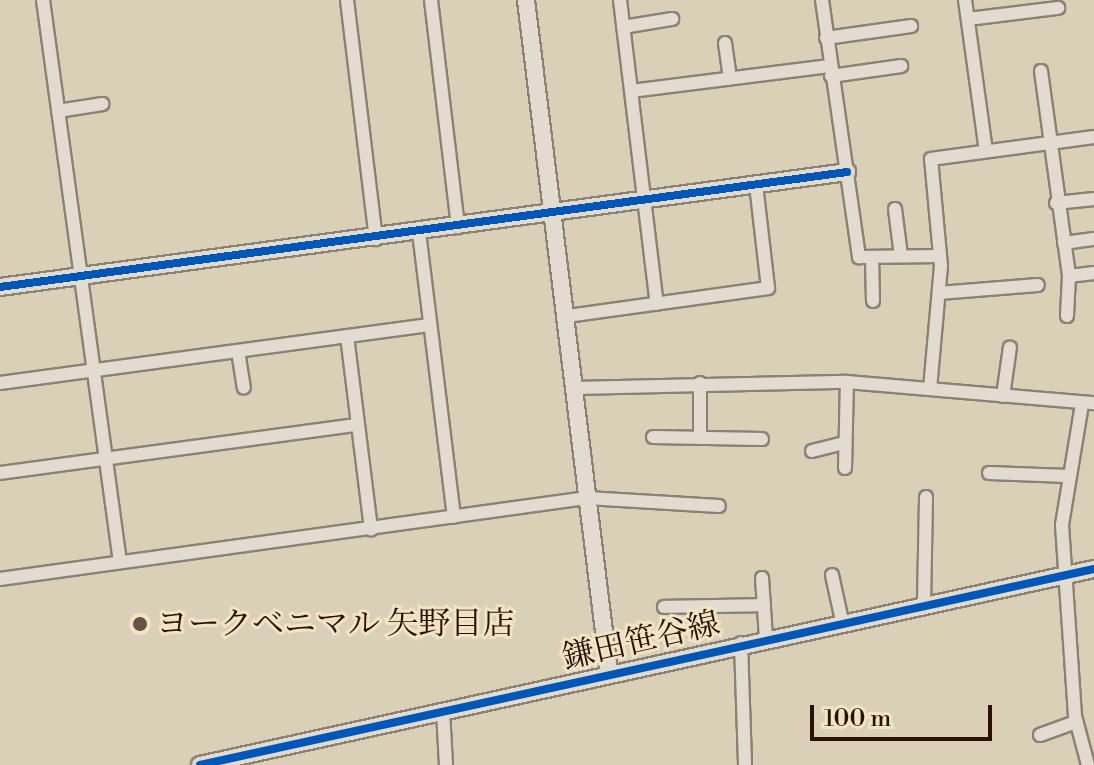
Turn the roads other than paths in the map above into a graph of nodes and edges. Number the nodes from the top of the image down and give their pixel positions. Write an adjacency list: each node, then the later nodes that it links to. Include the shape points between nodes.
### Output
1 (43, 0): 22 (street)
2 (347, 0): 35 (street)
3 (431, 0): 33 (street)
4 (526, 0): 32 (street)
5 (620, 0): 13 (street)
6 (822, 0): 7 (street); 14 (street)
7 (829, 0)
8 (965, 0): 11 (street)
9 (1058, 8): 11 (street)
10 (672, 19): 13 (street)
11 (968, 19): 25 (street)
12 (911, 26): 14 (street)
13 (623, 27): 20 (street)
14 (826, 38): 17 (street)
15 (725, 43): 19 (street)
16 (901, 66): 17 (street)
17 (830, 71): 19 (street); 26 (street)
18 (1041, 71): 24 (street)
19 (730, 79): 20 (street)
20 (631, 91): 29 (street)
21 (102, 104): 22 (street)
22 (58, 111): 43 (street)
23 (1094, 137): 24 (street)
24 (1050, 143): 25 (street); 30 (street)
25 (986, 151): 39 (street, via 931,159)
26 (847, 172): 27 (street); 40 (street, via 859,257)
27 (756, 185): 29 (street); 48 (street, via 768,288)
28 (1094, 199): 30 (street)
29 (645, 202): 32 (street); 48 (street)
30 (1056, 203): 37 (street)
31 (895, 209): 38 (street)
32 (553, 213): 33 (street); 49 (street)
33 (458, 227): 34 (street)
34 (419, 232): 35 (street); 51 (street)
35 (376, 239): 43 (street)
36 (1094, 239): 37 (street)
37 (1064, 243): 42 (street)
38 (901, 256): 39 (street); 40 (street)
39 (940, 256): 46 (street)
40 (872, 257): 47 (street)
41 (1094, 273): 42 (street)
42 (1069, 276): 50 (street)
43 (80, 277): 45 (street); 55 (street)
44 (1038, 285): 46 (street)
45 (0, 287)
46 (939, 293): 61 (street)
47 (873, 301)
48 (657, 304): 49 (street)
49 (567, 316): 60 (street)
50 (1067, 316)
51 (429, 325): 52 (street); 78 (street)
52 (347, 336): 54 (street); 64 (street)
53 (1010, 347): 62 (street)
54 (238, 351): 55 (street); 59 (street)
55 (93, 371): 57 (street); 70 (street)
56 (847, 382): 58 (street); 61 (street); 68 (street)
57 (0, 383)
58 (700, 383): 60 (street); 66 (street)
59 (244, 388)
60 (575, 388): 76 (street)
61 (930, 389): 62 (street)
62 (1003, 396): 63 (street)
63 (1088, 404): 74 (street)
64 (356, 425): 70 (street); 79 (street)
65 (653, 437): 66 (street)
66 (700, 438): 67 (street)
67 (762, 439)
68 (840, 444): 69 (street); 71 (street)
69 (812, 451)
70 (105, 459): 72 (street); 80 (street)
71 (845, 468)
72 (0, 473)
73 (989, 473): 74 (street)
74 (1068, 476): 82 (street)
75 (926, 497): 86 (street)
76 (587, 498): 77 (street); 78 (street); 92 (street)
77 (719, 506)
78 (454, 517): 79 (street)
79 (371, 530): 80 (street)
80 (120, 562): 85 (street)
81 (1094, 569): 82 (street, 鎌田笹谷線)
82 (1065, 574): 86 (street, 鎌田笹谷線); 94 (street)
83 (832, 575): 89 (street)
84 (762, 578): 87 (street)
85 (0, 579)
86 (924, 603): 89 (street, 鎌田笹谷線)
87 (764, 605): 88 (street); 90 (street)
88 (664, 607)
89 (842, 621): 90 (street, 鎌田笹谷線)
90 (766, 638): 91 (street, 鎌田笹谷線)
91 (741, 643): 92 (street, 鎌田笹谷線); 99 (street)
92 (609, 672): 93 (street, 鎌田笹谷線)
93 (443, 711): 97 (street, 鎌田笹谷線); 98 (street)
94 (1076, 722): 95 (street); 96 (street)
95 (1040, 735)
96 (1089, 750): 100 (street)
97 (200, 765)
98 (446, 765)
99 (745, 765)
100 (1088, 765)

